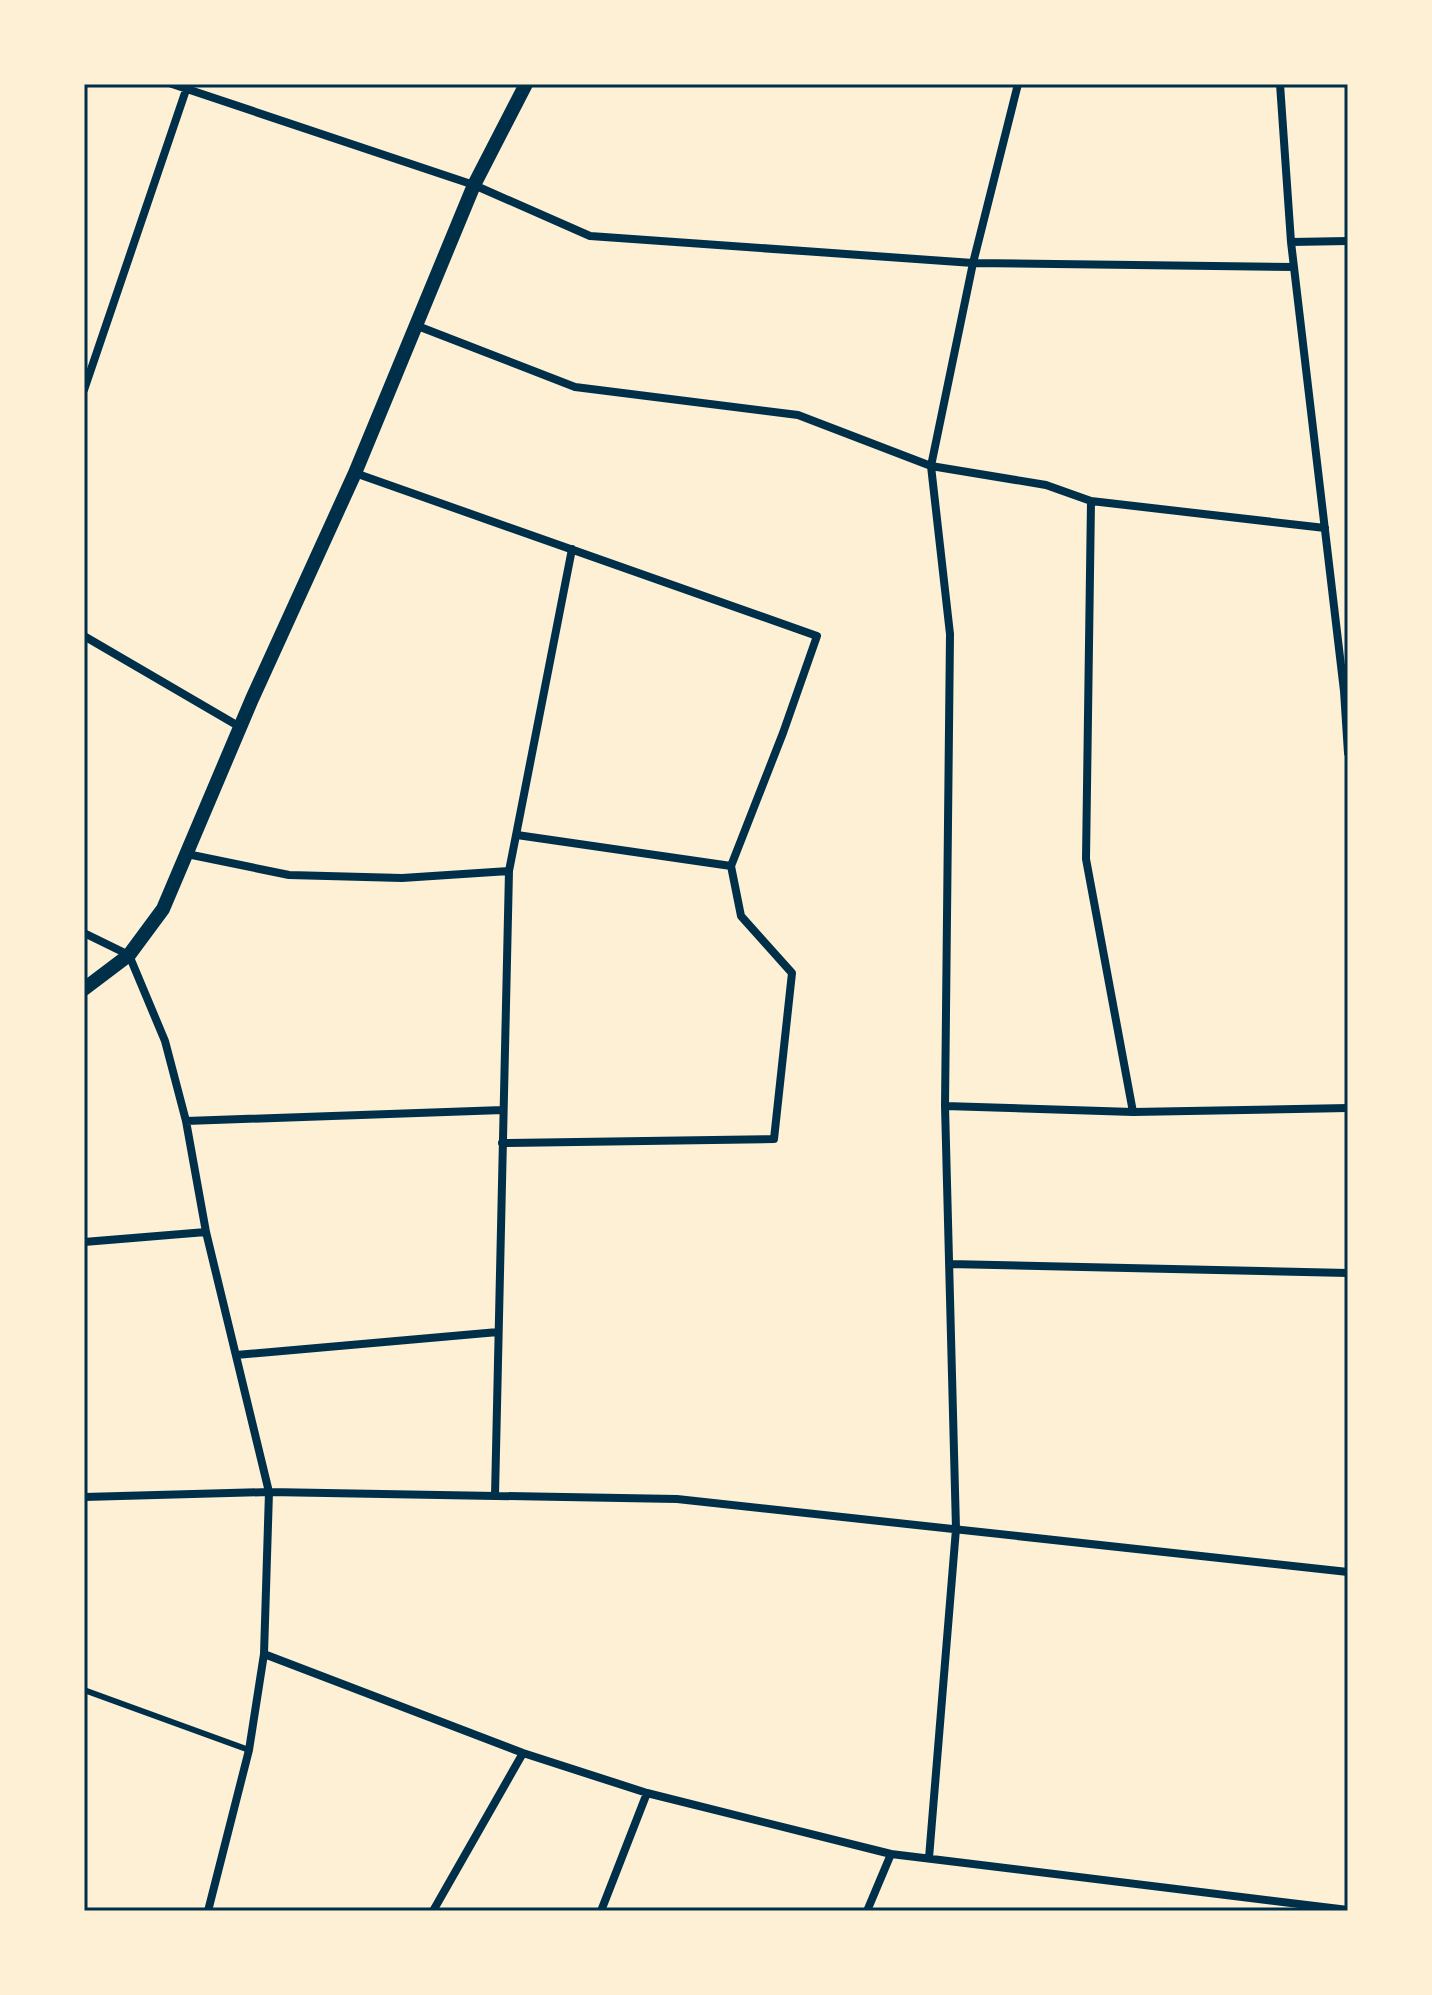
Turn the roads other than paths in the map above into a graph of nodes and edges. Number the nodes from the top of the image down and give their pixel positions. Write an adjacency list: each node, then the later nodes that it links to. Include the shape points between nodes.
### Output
1 (172, 84): 5 (street)
2 (526, 84): 6 (street)
3 (1018, 84): 9 (street)
4 (1280, 84): 8 (street)
5 (187, 86): 6 (street); 13 (street)
6 (474, 185): 9 (street, via 590,236); 11 (street)
7 (1348, 241): 8 (street)
8 (1291, 242): 10 (street)
9 (973, 263): 10 (street); 15 (street)
10 (1294, 267): 18 (street)
11 (415, 325): 15 (street, via 575,387 798,415); 16 (street)
12 (84, 355): 13 (street)
13 (94, 359): 14 (street)
14 (84, 390)
15 (931, 466): 17 (street, via 1046,485); 31 (street, via 950,634)
16 (355, 473): 19 (street); 22 (street)
17 (1091, 501): 18 (street); 34 (street, via 1086,859)
18 (1325, 528): 21 (street)
19 (572, 549): 24 (street); 26 (street, via 817,636)
20 (84, 636): 22 (street)
21 (1346, 691): 23 (street)
22 (240, 727): 25 (street)
23 (1348, 753)
24 (517, 835): 26 (street); 27 (street)
25 (187, 854): 27 (street, via 289,875 402,878); 29 (street, via 163,909)
26 (731, 866): 36 (street, via 741,916 792,973 774,1139)
27 (509, 871): 33 (street)
28 (84, 933): 29 (street)
29 (129, 955): 30 (street); 35 (street, via 165,1041)
30 (84, 989)
31 (945, 1106): 34 (street); 39 (street)
32 (1348, 1108): 34 (street)
33 (503, 1110): 35 (street); 36 (street)
34 (1133, 1112)
35 (186, 1121): 37 (street)
36 (502, 1143): 41 (street)
37 (206, 1232): 38 (street); 42 (street)
38 (84, 1242)
39 (949, 1264): 40 (street); 46 (street)
40 (1348, 1273)
41 (498, 1332): 42 (street); 44 (street)
42 (236, 1355): 43 (street)
43 (269, 1492): 44 (street); 45 (street); 48 (street)
44 (495, 1496): 46 (street, via 677,1499)
45 (84, 1497)
46 (956, 1529): 47 (street); 54 (street)
47 (1348, 1572)
48 (264, 1654): 50 (street); 51 (street)
49 (84, 1690): 50 (lane)
50 (249, 1750): 56 (street)
51 (523, 1753): 52 (street); 57 (street)
52 (647, 1793): 53 (street); 58 (street)
53 (891, 1854): 54 (street); 59 (street)
54 (929, 1858): 55 (street)
55 (1348, 1910)
56 (208, 1911)
57 (433, 1911)
58 (601, 1911)
59 (867, 1911)

